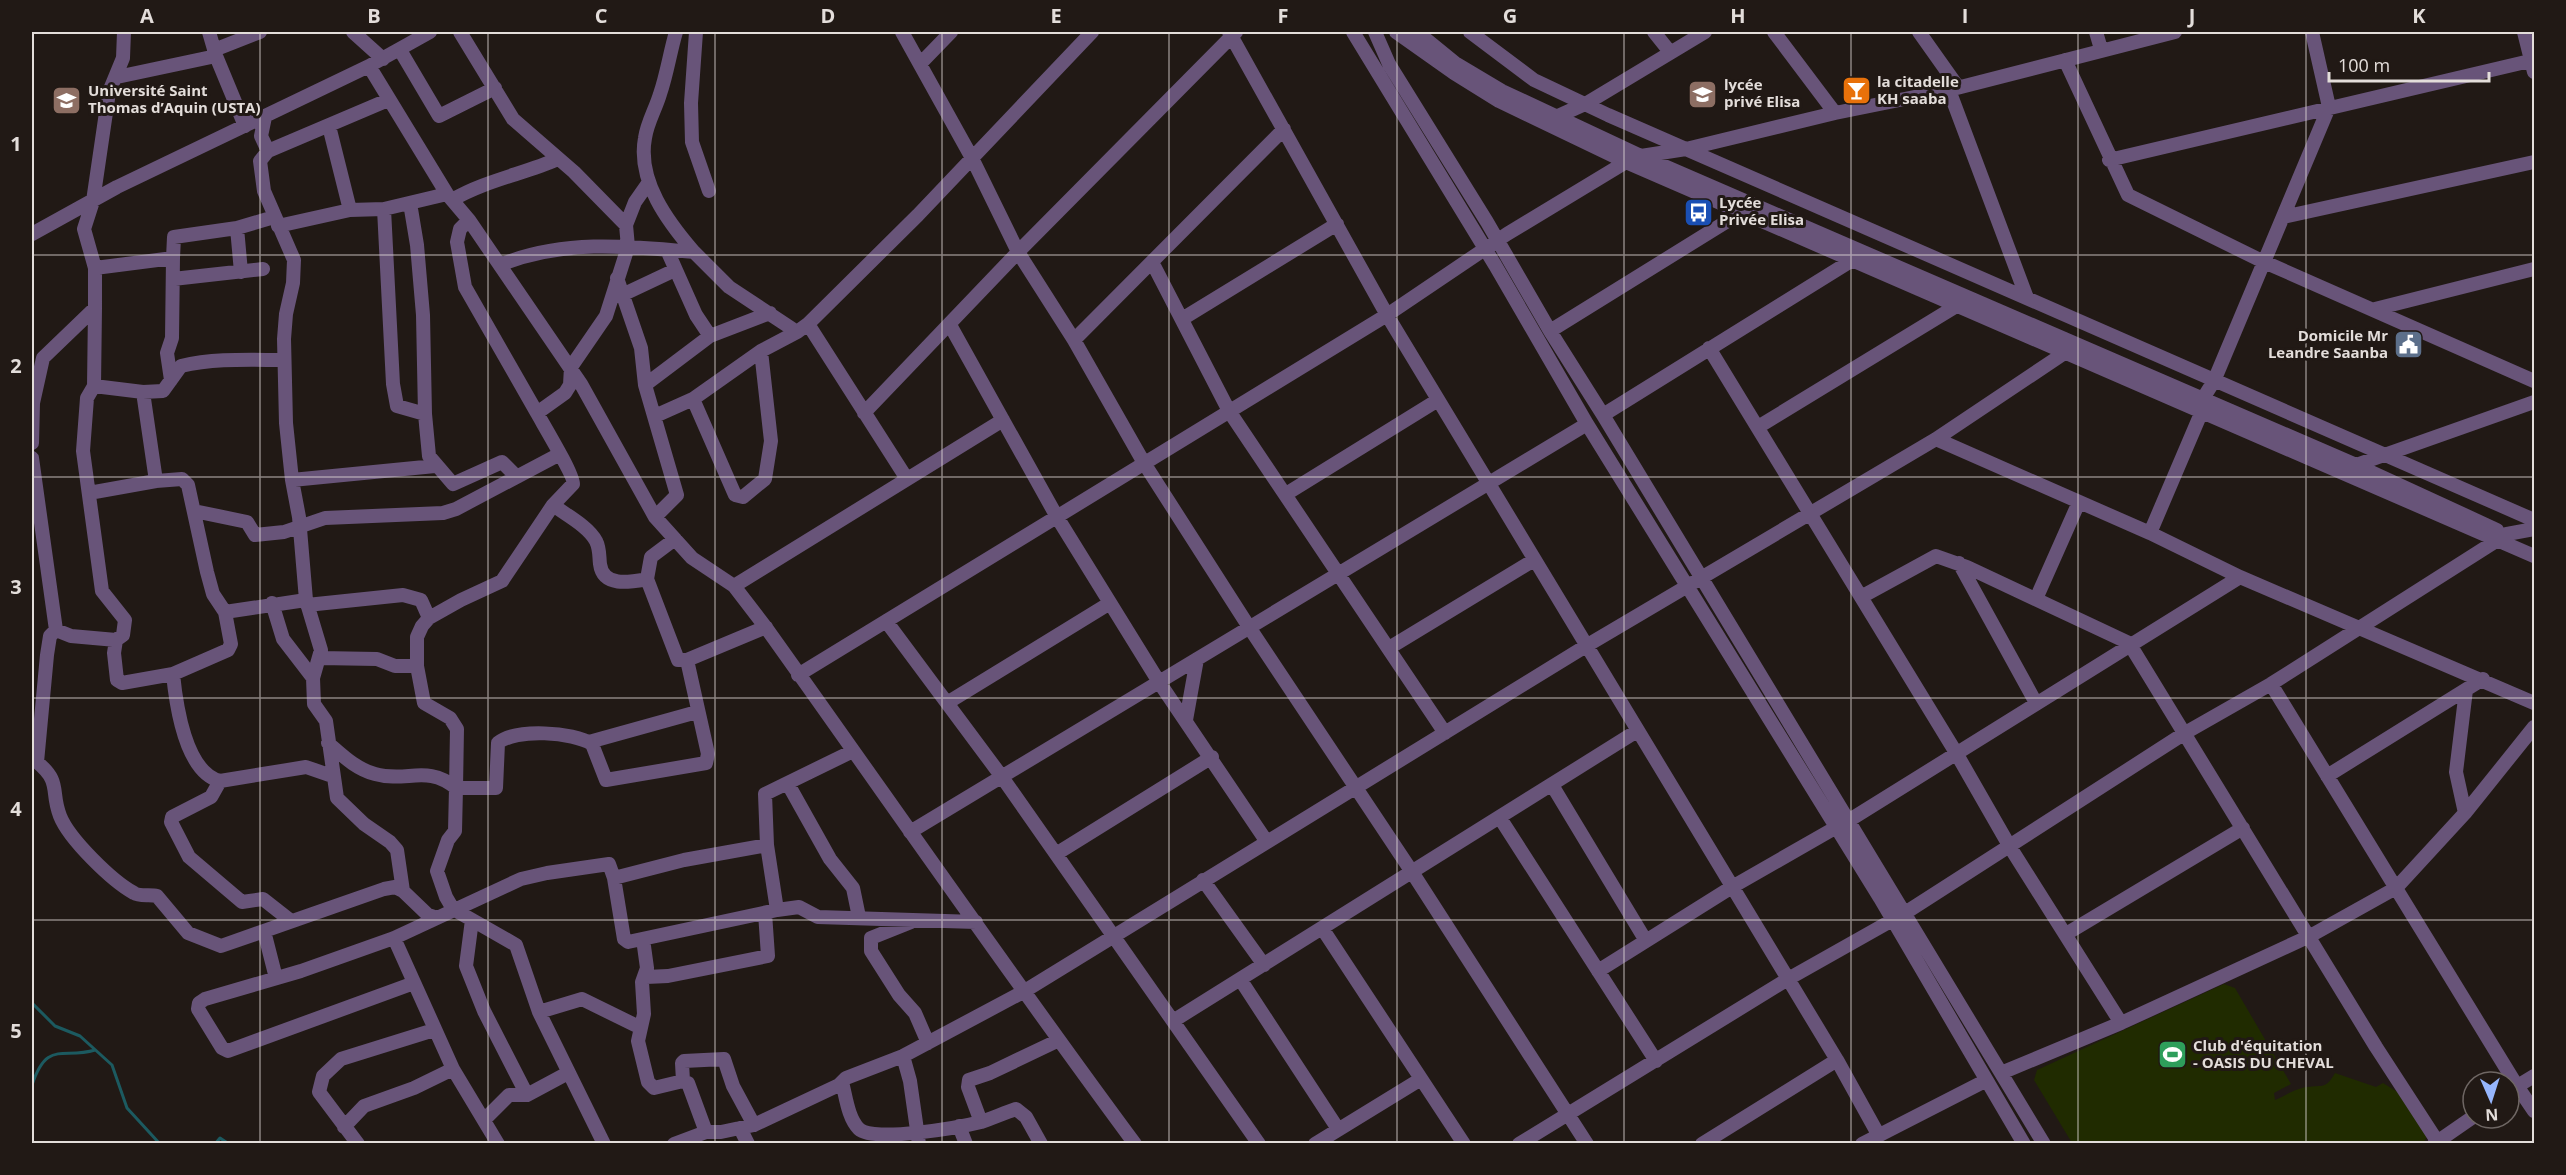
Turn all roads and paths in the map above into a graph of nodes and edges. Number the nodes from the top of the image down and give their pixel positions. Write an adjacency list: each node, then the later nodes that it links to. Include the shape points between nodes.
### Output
1 (124, 32): 35 (street, via 125,48)
2 (209, 32): 29 (street)
3 (260, 32): 29 (street)
4 (353, 32): 30 (street)
5 (430, 32): 27 (street)
6 (460, 32): 36 (street)
7 (676, 32): 55 (street, via 645,136 643,153)
8 (696, 32): 56 (street, via 692,142)
9 (902, 32): 32 (street)
10 (951, 32): 32 (street)
11 (1092, 32): 50 (street)
12 (1353, 32): 72 (street)
13 (1375, 32): 70 (street, via 1389,64)
14 (1396, 32): 53 (street, via 1499,101)
15 (1417, 32): 43 (street, via 1455,63)
16 (1470, 32): 39 (street, via 1534,80)
17 (1654, 32): 28 (street)
18 (1706, 32): 28 (street)
19 (1774, 32): 41 (street)
20 (1919, 32): 37 (street)
21 (2096, 32): 26 (street)
22 (2175, 32): 26 (street)
23 (2312, 32): 40 (street)
24 (2524, 32): 33 (street)
25 (1232, 33): 46 (street); 75 (street)
26 (2101, 49): 31 (street)
27 (400, 50): 30 (street); 36 (street, via 438,116)
28 (1670, 52): 39 (street)
29 (215, 53): 35 (street); 44 (street)
30 (383, 59): 34 (street)
31 (2065, 60): 37 (street); 52 (street)
32 (920, 64): 50 (street)
33 (2534, 64): 40 (street)
34 (369, 66): 38 (street); 42 (street)
35 (117, 77): 58 (street, via 109,92)
36 (495, 88): 51 (street, via 513,119)
37 (1954, 88): 41 (street); 89 (street)
38 (388, 100): 45 (street); 57 (street)
39 (1587, 103): 43 (street); 47 (street)
40 (2330, 107): 52 (street); 63 (street)
41 (1835, 113): 47 (street)
42 (265, 117): 44 (street); 48 (street, via 261,136)
43 (1556, 117): 49 (street)
44 (246, 126): 58 (street)
45 (329, 126): 48 (street); 61 (street)
46 (1284, 129): 66 (street); 79 (street)
47 (1686, 149): 49 (street); 89 (street)
48 (268, 151): 65 (street, via 260,161 260,170)
49 (1641, 156): 53 (street); 115 (street)
50 (972, 158): 75 (street); 97 (street)
51 (558, 159): 57 (street); 67 (street)
52 (2109, 160): 78 (street, via 2128,195)
53 (1626, 162): 62 (street); 70 (street)
54 (2535, 162): 63 (street)
55 (649, 182): 67 (street); 74 (street, via 659,204)
56 (709, 191)
57 (449, 197): 59 (street); 64 (street)
58 (93, 201): 69 (street); 81 (street, via 84,229)
59 (410, 203): 60 (street); 119 (street, via 423,315)
60 (384, 209): 61 (street); 119 (street, via 393,384 398,406)
61 (350, 210): 65 (street)
62 (1742, 212): 77 (street); 98 (street)
63 (2283, 218): 78 (street)
64 (469, 220): 80 (street); 117 (street, via 460,229 457,242 465,287)
65 (276, 222): 68 (street); 104 (street, via 294,260)
66 (1337, 224): 94 (street); 95 (street)
67 (626, 225): 71 (street)
68 (237, 228): 76 (street, via 174,237); 85 (street)
69 (32, 234)
70 (1498, 241): 72 (street); 98 (street)
71 (628, 247): 73 (street); 80 (street, via 556,248); 86 (street)
72 (1485, 249): 94 (street); 123 (street)
73 (667, 250): 74 (street); 84 (street)
74 (694, 252): 93 (street, via 729,287)
75 (1018, 252): 96 (street); 100 (street)
76 (172, 258): 81 (street); 87 (street)
77 (1854, 259): 90 (street); 101 (street)
78 (2262, 261): 92 (street); 107 (street)
79 (1152, 262): 95 (street); 100 (street)
80 (500, 265): 105 (street)
81 (95, 268): 91 (street)
82 (263, 269): 85 (street)
83 (2535, 269): 92 (street)
84 (675, 270): 88 (street); 99 (street)
85 (241, 272): 87 (street)
86 (617, 276): 88 (street); 105 (street, via 606,316)
87 (173, 279): 106 (street, via 172,338 167,353)
88 (622, 295): 109 (street, via 641,348)
89 (2027, 298): 107 (street)
90 (1958, 305): 103 (street); 124 (street)
91 (95, 308): 110 (street); 126 (street, via 43,358 33,403)
92 (2375, 309): 108 (street)
93 (770, 313): 97 (street); 99 (street)
94 (1387, 315): 113 (street); 116 (street)
95 (1182, 319): 116 (street)
96 (950, 326): 118 (street); 122 (street)
97 (802, 328): 102 (street); 118 (street)
98 (1550, 332): 120 (street)
99 (710, 336): 109 (street)
100 (1074, 340): 130 (street)
101 (1708, 348): 120 (street); 124 (street)
102 (761, 351): 112 (street); 112 (street, via 771,441 765,479 743,497 735,495)
103 (2066, 352): 115 (street); 125 (street)
104 (284, 360): 106 (street, via 199,362 181,366); 134 (street)
105 (571, 367): 117 (street, via 570,385 565,393); 144 (street)
106 (171, 380): 111 (street, via 163,392)
107 (2214, 381): 115 (street); 127 (street)
108 (2535, 381)
109 (645, 385): 121 (street)
110 (94, 386): 111 (street); 138 (street, via 87,398 83,451)
111 (143, 393): 136 (street)
112 (693, 399): 121 (street)
113 (1437, 400): 137 (street); 139 (street)
114 (2535, 402): 127 (street)
115 (2202, 405): 131 (street); 149 (street); 150 (street)
116 (1229, 411): 130 (street); 139 (street)
117 (537, 413): 128 (street)
118 (864, 413): 135 (street)
119 (425, 414): 132 (street, via 429,456)
120 (1603, 415): 159 (street)
121 (655, 416): 144 (street, via 677,495)
122 (1003, 420): 135 (street); 145 (street)
123 (1587, 424): 137 (street); 161 (street)
124 (1758, 428): 143 (street)
125 (1936, 439): 140 (street); 143 (street)
126 (32, 443)
127 (2387, 454): 131 (street); 146 (street)
128 (558, 455): 133 (street); 141 (street, via 574,480)
129 (32, 458): 173 (street)
130 (1144, 463): 145 (street); 171 (street)
131 (2356, 465): 150 (street)
132 (435, 466): 133 (street, via 453,483 502,462); 134 (street)
133 (516, 476): 147 (street, via 443,513 325,518)
134 (292, 480): 147 (street)
135 (907, 480): 160 (street)
136 (156, 481): 138 (street); 142 (street, via 186,481)
137 (1487, 483): 154 (street); 156 (street)
138 (89, 494): 174 (street, via 102,591 125,620 123,635)
139 (1286, 494): 156 (street)
140 (2079, 502): 149 (street); 163 (street)
141 (553, 505): 158 (street, via 588,530 596,542 600,566 609,579 630,583); 168 (street, via 502,581)
142 (194, 511): 147 (street, via 247,522 255,535); 167 (street, via 213,594)
143 (1810, 512): 159 (street); 162 (street)
144 (655, 517): 151 (street)
145 (1057, 517): 166 (street); 169 (street)
146 (2535, 520)
147 (300, 527): 165 (street)
148 (2535, 529): 150 (street)
149 (2150, 533): 157 (street)
150 (2502, 537): 152 (street); 153 (street); 172 (street)
151 (675, 539): 158 (street, via 651,557); 160 (street, via 692,558)
152 (2535, 547)
153 (2535, 556)
154 (1534, 560): 176 (street); 177 (street)
155 (1959, 563): 162 (street, via 1932,556); 163 (street); 190 (street)
156 (1338, 573): 171 (street); 177 (street)
157 (2240, 577): 172 (street); 175 (street)
158 (647, 579): 180 (street, via 676,657)
159 (1701, 579): 161 (street); 213 (street)
160 (734, 586): 170 (street)
161 (1688, 587): 176 (street); 214 (street)
162 (1861, 597): 201 (street)
163 (2036, 599): 175 (street)
164 (272, 603): 165 (street); 167 (street); 184 (street, via 283,639)
165 (306, 603): 168 (street, via 403,595 421,600); 178 (street)
166 (1110, 603): 186 (street); 189 (street)
167 (225, 612): 182 (street, via 231,644 228,650)
168 (429, 618): 181 (street, via 419,631)
169 (886, 621): 183 (street); 189 (street)
170 (766, 627): 180 (street); 183 (street)
171 (1249, 627): 179 (street); 210 (street)
172 (2360, 627): 185 (street); 187 (street)
173 (56, 630): 174 (street, via 71,636); 237 (street, via 50,636 47,655 42,730 36,757 52,777 61,819 87,852 136,895 160,898 188,933 221,946)
174 (116, 640): 182 (street, via 119,682)
175 (2129, 643): 190 (street); 197 (street)
176 (1586, 646): 195 (street); 196 (street)
177 (1389, 648): 196 (street)
178 (320, 658): 181 (street, via 377,659 395,666); 184 (street)
179 (1197, 659): 186 (street); 193 (street)
180 (687, 660): 192 (street)
181 (417, 666): 209 (street, via 424,704 450,718 457,729)
182 (173, 674): 206 (street, via 181,730 207,776)
183 (798, 675): 200 (street)
184 (313, 678): 199 (street, via 314,704 326,721)
185 (2483, 680): 188 (street); 191 (street)
186 (1159, 682): 193 (street); 205 (street)
187 (2271, 684): 197 (street); 204 (street)
188 (2466, 690): 204 (street); 211 (street, via 2456,772)
189 (947, 703): 205 (street)
190 (2036, 703): 201 (street)
191 (2535, 703)
192 (697, 712): 198 (street); 198 (street, via 708,754 706,763 606,780)
193 (1186, 720): 202 (street)
194 (2535, 727): 211 (street)
195 (1637, 731): 208 (street); 224 (street)
196 (1445, 733): 210 (street)
197 (2185, 733): 215 (street); 219 (street)
198 (589, 742): 209 (street, via 550,733 504,739 498,746 497,787)
199 (328, 743): 203 (street); 209 (street, via 357,767 373,774 435,775)
200 (853, 751): 207 (street); 216 (street)
201 (1955, 751): 213 (street); 219 (street)
202 (1212, 757): 217 (street); 220 (street)
203 (332, 776): 206 (street, via 306,767); 226 (street, via 337,798 397,850)
204 (2327, 776): 225 (street)
205 (1002, 777): 216 (street); 220 (street)
206 (220, 781): 234 (street, via 212,797 172,817 171,822 189,856 242,902 262,899)
207 (788, 784): 218 (street, via 764,796); 229 (street, via 830,859 853,888)
208 (1552, 786): 212 (street); 243 (street)
209 (456, 788): 227 (street, via 455,831 437,871)
210 (1356, 788): 217 (street); 221 (street)
211 (2465, 813): 225 (street)
212 (1500, 818): 221 (street); 245 (street)
213 (1848, 821): 230 (street)
214 (1835, 828): 224 (street); 230 (street)
215 (2243, 828): 238 (street); 240 (street)
216 (910, 832): 235 (street)
217 (1267, 842): 223 (street)
218 (767, 845): 222 (street); 228 (street)
219 (2010, 847): 230 (street); 238 (street)
220 (1056, 854): 239 (street)
221 (1412, 872): 236 (street); 275 (street)
222 (614, 878): 227 (street, via 609,864 547,873 501,887); 242 (street, via 624,939)
223 (1203, 880): 239 (street); 244 (street)
224 (1732, 887): 243 (street); 249 (street)
225 (2396, 888): 240 (street); 263 (street)
226 (403, 891): 231 (street, via 428,915); 234 (street, via 395,887 384,889)
227 (453, 909): 231 (street); 232 (street)
228 (771, 911): 229 (street, via 799,907 818,917); 242 (street); 246 (street, via 768,956)
229 (859, 917): 233 (street)
230 (1899, 917): 249 (street); 265 (street); 269 (street)
231 (437, 918): 241 (street)
232 (472, 920): 252 (street, via 516,945); 272 (street, via 466,966)
233 (916, 920): 235 (street); 258 (street, via 871,938 869,944 886,976 915,1012)
234 (291, 921): 237 (street)
235 (976, 922): 251 (street)
236 (1322, 928): 244 (street); 267 (street)
237 (264, 931): 247 (street)
238 (2066, 934): 254 (street)
239 (1113, 936): 251 (street); 253 (street)
240 (2310, 936): 254 (street); 303 (street)
241 (394, 938): 247 (street); 250 (street)
242 (644, 939): 246 (street)
243 (1646, 941): 245 (street)
244 (1264, 965): 248 (street)
245 (1598, 971): 261 (street)
246 (646, 977): 255 (street, via 642,982 644,1014)
247 (276, 978): 250 (street, via 200,1003 200,1014 224,1050)
248 (1240, 980): 253 (street); 282 (street)
249 (1788, 980): 260 (street); 261 (street)
250 (414, 983): 256 (street)
251 (1023, 992): 257 (street); 258 (street)
252 (539, 1012): 255 (street, via 582,999); 264 (street)
253 (1173, 1021): 294 (street)
254 (2121, 1023): 265 (street)
255 (639, 1027): 268 (street, via 641,1055 651,1087)
256 (434, 1030): 262 (street); 281 (street, via 341,1059 329,1068 319,1092)
257 (1058, 1041): 277 (street, via 969,1080); 293 (street)
258 (928, 1043): 259 (street)
259 (903, 1056): 270 (street); 285 (street)
260 (1837, 1060): 284 (street); 299 (street)
261 (1656, 1061): 275 (street)
262 (453, 1069): 276 (street); 281 (street, via 364,1106)
263 (2502, 1070)
264 (568, 1073): 272 (street); 288 (street)
265 (2001, 1073): 302 (street)
266 (2535, 1076): 271 (street)
267 (1421, 1079): 282 (street); 296 (street)
268 (683, 1081): 278 (street, via 684,1061 724,1059); 283 (street, via 690,1087)
269 (1986, 1081): 284 (street); 301 (street)
270 (842, 1082): 278 (street); 285 (street, via 853,1121 861,1131)
271 (2521, 1084)
272 (527, 1095): 276 (street, via 509,1095)
273 (2521, 1097): 274 (street)
274 (2535, 1111)
275 (1568, 1114): 297 (street); 298 (street)
276 (485, 1119): 287 (street)
277 (981, 1122): 279 (street); 292 (street, via 1016,1109 1026,1117)
278 (747, 1126): 283 (street); 290 (street)
279 (959, 1126): 285 (street); 291 (street)
280 (2461, 1126): 303 (street)
281 (344, 1127): 286 (street)
282 (1338, 1129): 295 (street)
283 (706, 1132): 289 (street)
284 (1878, 1134): 300 (street)
285 (918, 1138)
286 (358, 1143)
287 (498, 1143)
288 (604, 1143)
289 (674, 1143)
290 (748, 1143)
291 (966, 1143)
292 (1041, 1143)
293 (1135, 1143)
294 (1259, 1143)
295 (1315, 1143)
296 (1464, 1143)
297 (1519, 1143)
298 (1587, 1143)
299 (1706, 1143)
300 (1862, 1143)
301 (2024, 1143)
302 (2044, 1143)
303 (2437, 1143)

